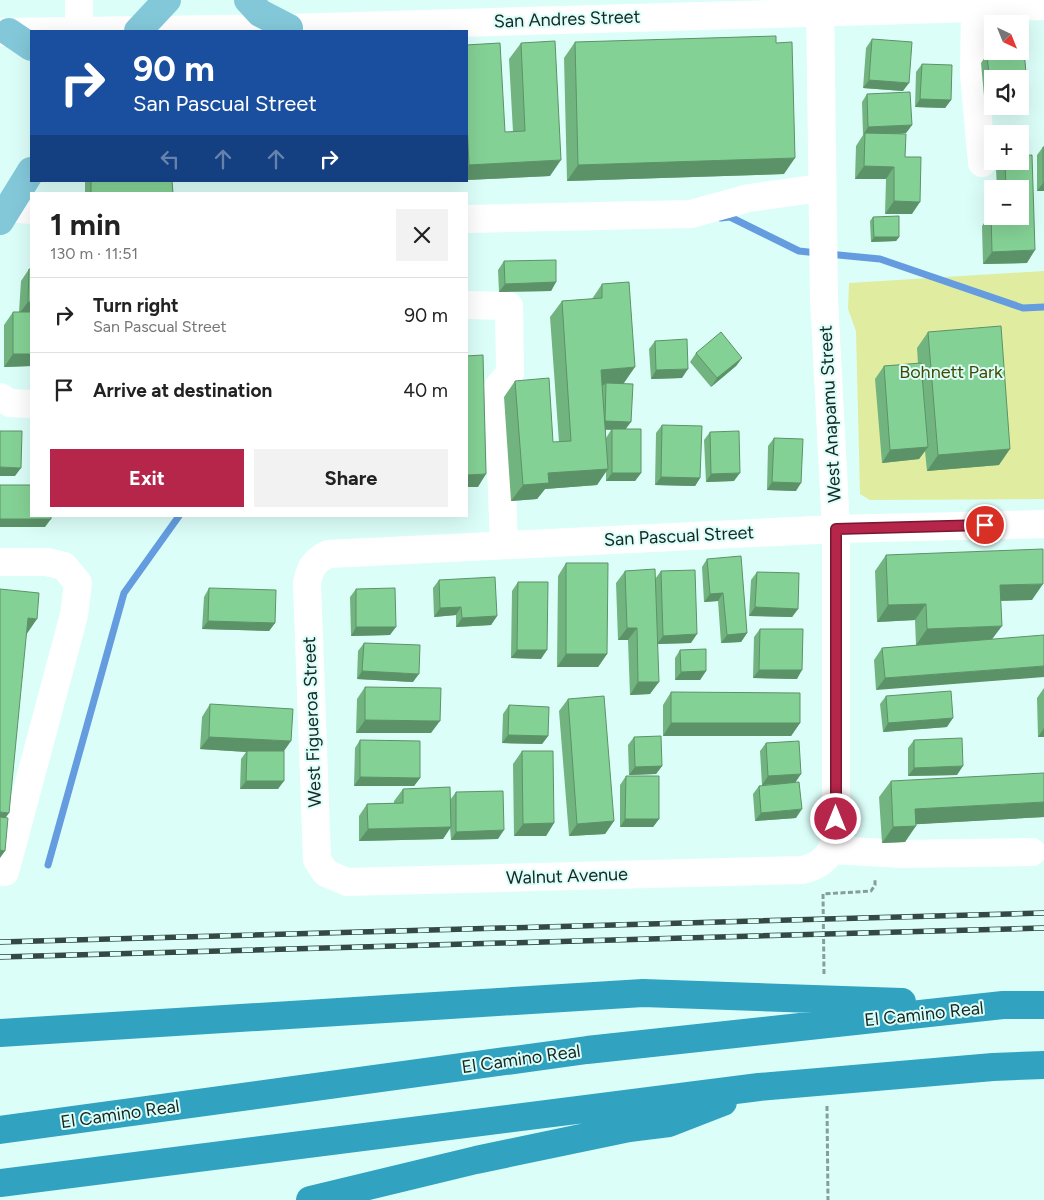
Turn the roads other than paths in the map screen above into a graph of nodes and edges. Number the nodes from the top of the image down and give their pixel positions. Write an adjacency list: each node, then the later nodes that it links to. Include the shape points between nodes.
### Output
1 (79, 0): 8 (street)
2 (167, 0): 9 (main road)
3 (248, 0): 7 (main road, via 260,13)
4 (820, 6): 6 (street, San Andres Street); 7 (street, San Andres Street); 15 (street, West Anapamu Street)
5 (1044, 6): 6 (street, San Andres Street)
6 (976, 8): 13 (street, via 974,74)
7 (290, 28): 9 (street, San Andres Street)
8 (79, 30)
9 (140, 30)
10 (5, 32): 11 (street, San Andres Street); 12 (main road)
11 (30, 32)
12 (30, 46)
13 (982, 163)
14 (30, 173): 16 (main road)
15 (822, 199): 17 (street, via 749,198 691,214); 22 (street, West Anapamu Street)
16 (13, 213)
17 (468, 219)
18 (468, 305): 23 (street, via 509,306 510,373 498,387)
19 (0, 397): 20 (street, via 10,403)
20 (30, 404)
21 (1044, 524): 22 (street, San Pascual Street)
22 (836, 529): 23 (street, San Pascual Street); 26 (street, West Anapamu Street, via 836,828)
23 (504, 545): 24 (street, San Pascual Street, via 328,554)
24 (316, 560): 29 (street, West Figueroa Street, via 306,583 316,860)
25 (0, 562): 28 (street, via 47,562 64,566 78,582 74,615 5,872)
26 (832, 850): 27 (street, via 902,854); 29 (street, Walnut Avenue, via 824,861 802,870 346,882)
27 (1032, 852)
28 (0, 872)
29 (334, 878)
30 (1004, 1005): 31 (highway, El Camino Real); 32 (highway, via 643,993); 35 (highway, El Camino Real, via 587,1050)
31 (1044, 1005)
32 (0, 1032)
33 (1044, 1065): 34 (highway, via 983,1067)
34 (759, 1087): 36 (highway); 37 (highway, via 670,1123 629,1128 495,1156)
35 (0, 1130)
36 (0, 1183)
37 (310, 1200)

